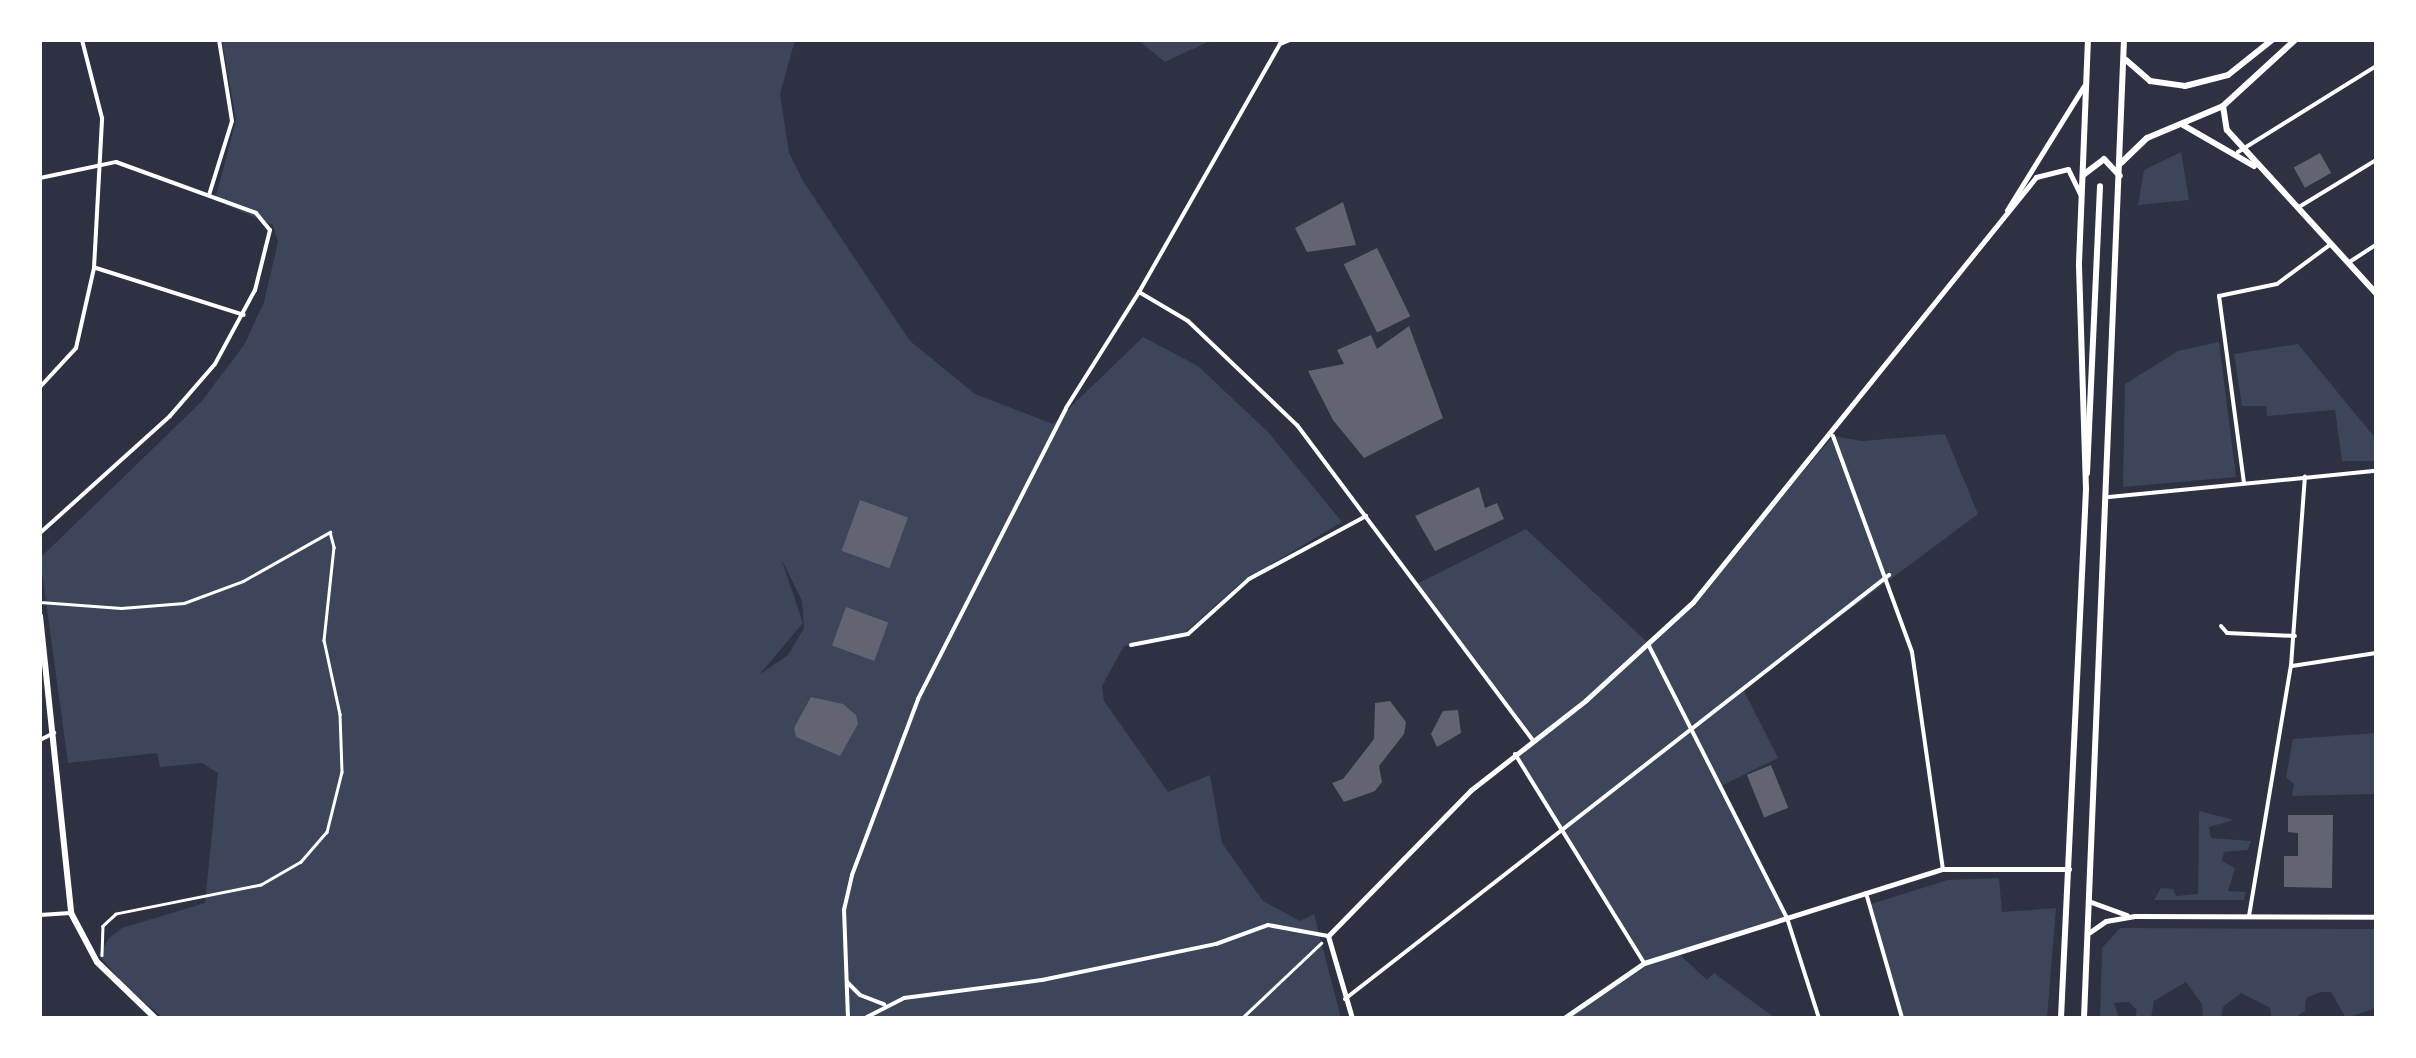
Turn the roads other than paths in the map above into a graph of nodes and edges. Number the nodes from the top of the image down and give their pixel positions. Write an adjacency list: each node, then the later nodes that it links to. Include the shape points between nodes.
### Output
1 (82, 40): 15 (street, via 100,97)
2 (219, 40): 21 (street, via 232,121)
3 (1290, 40): 29 (street, via 1280,44)
4 (2088, 40): 10 (main road)
5 (2124, 40): 8 (main road)
6 (2272, 40): 8 (main road, via 2236,70 2198,84 2158,84)
7 (2294, 40): 11 (main road)
8 (2126, 60): 16 (main road)
9 (2376, 66): 13 (street)
10 (2084, 86): 19 (main road); 24 (street)
11 (2223, 106): 12 (main road); 13 (main road, via 2223,124)
12 (2180, 124): 13 (main road); 16 (main road, via 2147,138)
13 (2240, 149): 23 (main road)
14 (2376, 160): 23 (street)
15 (102, 161): 18 (street); 21 (street); 28 (street)
16 (2121, 163): 17 (main road)
17 (2120, 177): 19 (main road, via 2112,163 2099,159); 38 (main road)
18 (40, 178)
19 (2081, 180): 22 (main road)
20 (2100, 186): 37 (main road)
21 (209, 195): 31 (street, via 268,222 262,266)
22 (2080, 195): 24 (street, via 2073,172 2046,170); 37 (main road)
23 (2299, 207): 25 (main road)
24 (1987, 242): 33 (street)
25 (2334, 242): 27 (main road); 36 (street, via 2277,284 2219,296)
26 (2376, 244): 27 (street)
27 (2351, 260): 30 (main road)
28 (94, 268): 31 (street); 32 (street, via 76,348)
29 (1139, 292): 39 (street, via 1160,301 1262,388); 68 (street, via 1066,408 918,699 852,875 844,910)
30 (2376, 293)
31 (244, 315): 40 (street, via 170,416)
32 (40, 387)
33 (1833, 436): 41 (street); 46 (street, via 1693,602)
34 (2376, 471): 35 (street)
35 (2305, 477): 36 (street); 44 (street)
36 (2244, 483): 38 (street)
37 (2086, 490): 56 (main road)
38 (2109, 497): 58 (main road)
39 (1366, 516): 45 (street, via 1250,579 1188,634); 52 (street)
40 (40, 533)
41 (1889, 575): 49 (street); 55 (street, via 1920,690)
42 (40, 616): 50 (main road)
43 (2221, 626): 44 (street, via 2228,633)
44 (2295, 636): 48 (street)
45 (1131, 644)
46 (1648, 644): 49 (street); 52 (street)
47 (2376, 653): 48 (street)
48 (2291, 666): 62 (street)
49 (1692, 729): 54 (street); 64 (street)
50 (55, 732): 51 (street); 59 (main road)
51 (40, 740)
52 (1532, 741): 53 (street)
53 (1516, 754): 54 (street); 66 (street)
54 (1562, 825): 67 (street); 69 (street)
55 (1944, 868): 56 (street); 57 (street)
56 (2069, 869): 78 (main road)
57 (1866, 893): 64 (street); 77 (street)
58 (2091, 902): 61 (street); 65 (main road)
59 (71, 913): 60 (street); 71 (main road, via 102,966)
60 (40, 915)
61 (2135, 916): 62 (street); 65 (street, via 2106,921)
62 (2250, 916): 63 (street)
63 (2376, 917)
64 (1787, 918): 67 (street); 76 (street)
65 (2090, 932): 79 (main road)
66 (1328, 936): 69 (street); 70 (street, via 1268,925 1216,944)
67 (1644, 963): 75 (street)
68 (846, 980): 70 (street, via 860,996); 72 (street)
69 (1345, 1000): 74 (street)
70 (884, 1004): 73 (street)
71 (156, 1018)
72 (848, 1018)
73 (865, 1018)
74 (1352, 1018)
75 (1564, 1018)
76 (1819, 1018)
77 (1902, 1018)
78 (2062, 1018)
79 (2084, 1018)

